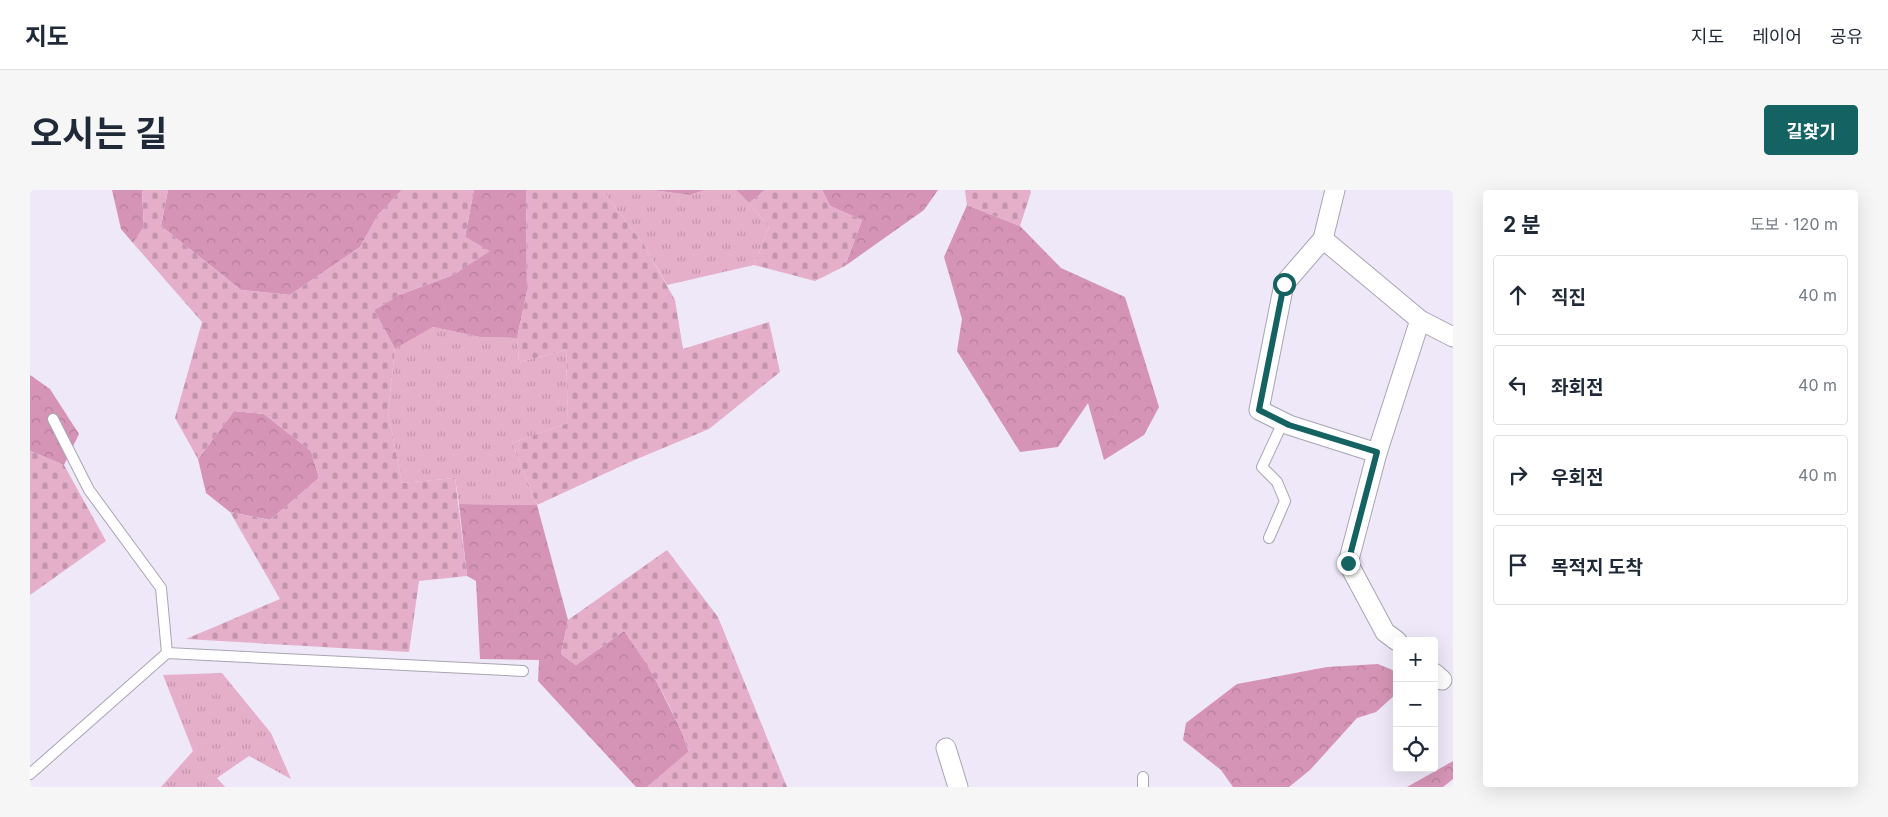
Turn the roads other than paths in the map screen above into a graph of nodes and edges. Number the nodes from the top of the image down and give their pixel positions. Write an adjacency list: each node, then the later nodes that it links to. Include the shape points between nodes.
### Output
1 (1335, 190): 2 (street)
2 (1323, 240): 3 (street); 6 (street, via 1284,284 1259,410)
3 (1420, 320): 4 (street); 7 (street)
4 (1453, 336)
5 (53, 419): 10 (lane, via 89,490 161,588)
6 (1283, 422): 7 (street); 8 (lane, via 1262,467 1277,482 1285,501)
7 (1377, 452): 9 (street, via 1348,563 1385,632)
8 (1270, 538)
9 (1393, 638)
10 (167, 653): 11 (lane); 13 (lane)
11 (523, 671)
12 (946, 748): 14 (street)
13 (30, 774)
14 (958, 787)

